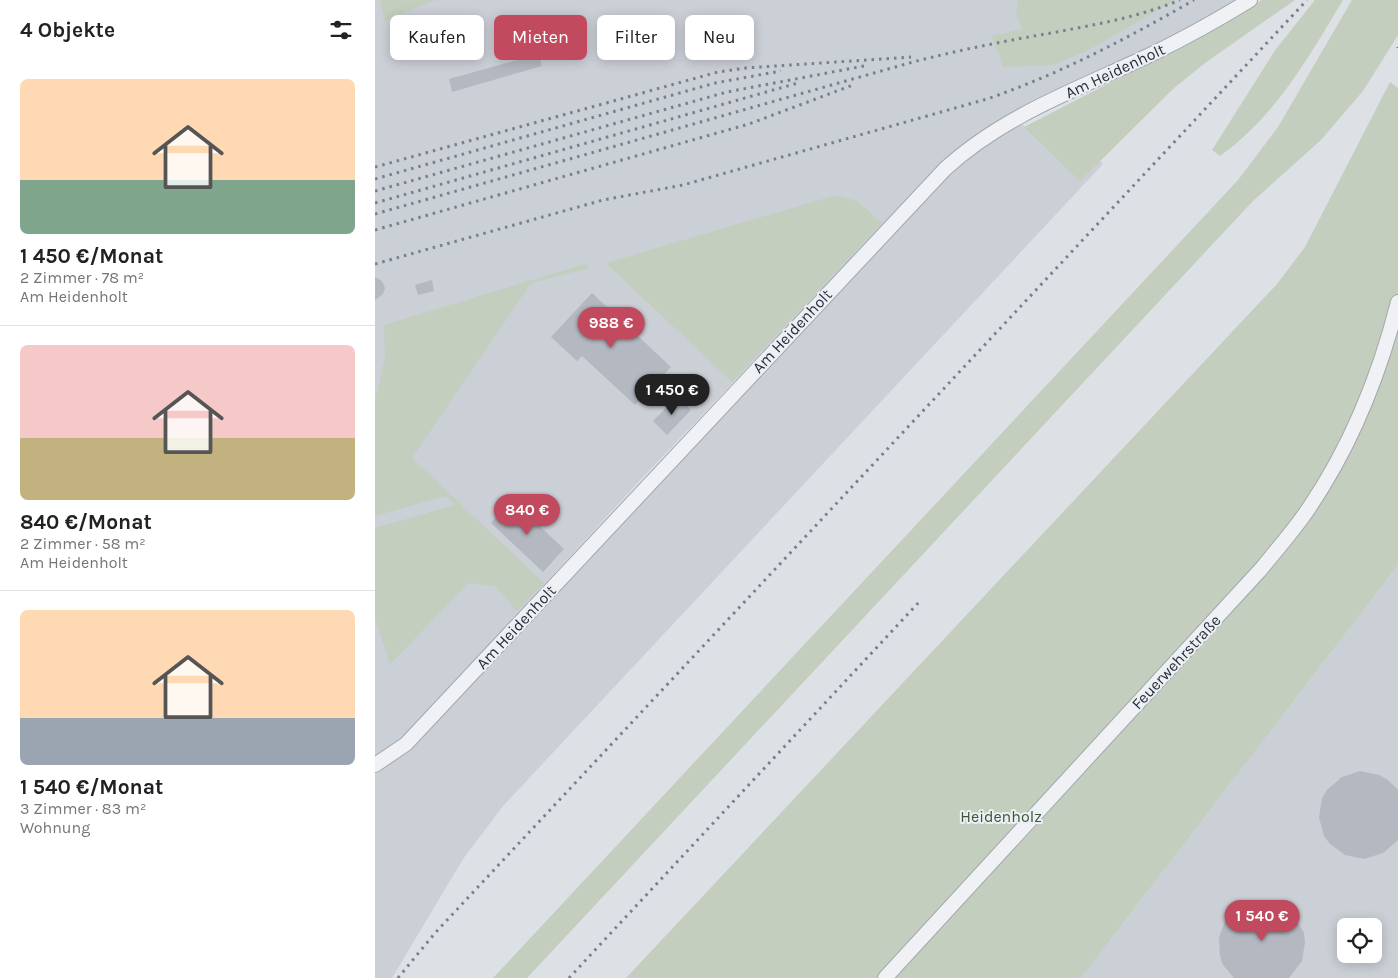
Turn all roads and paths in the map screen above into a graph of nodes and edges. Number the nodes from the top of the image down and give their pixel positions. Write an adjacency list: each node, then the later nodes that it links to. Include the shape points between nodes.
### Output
1 (1250, 0): 3 (street, Am Heidenholt, via 1154,53 1023,114 962,153 406,744)
2 (1398, 302): 4 (street, Feuerwehrstraße, via 1389,338 1355,428 1309,508 1255,575)
3 (375, 765)
4 (885, 978)

